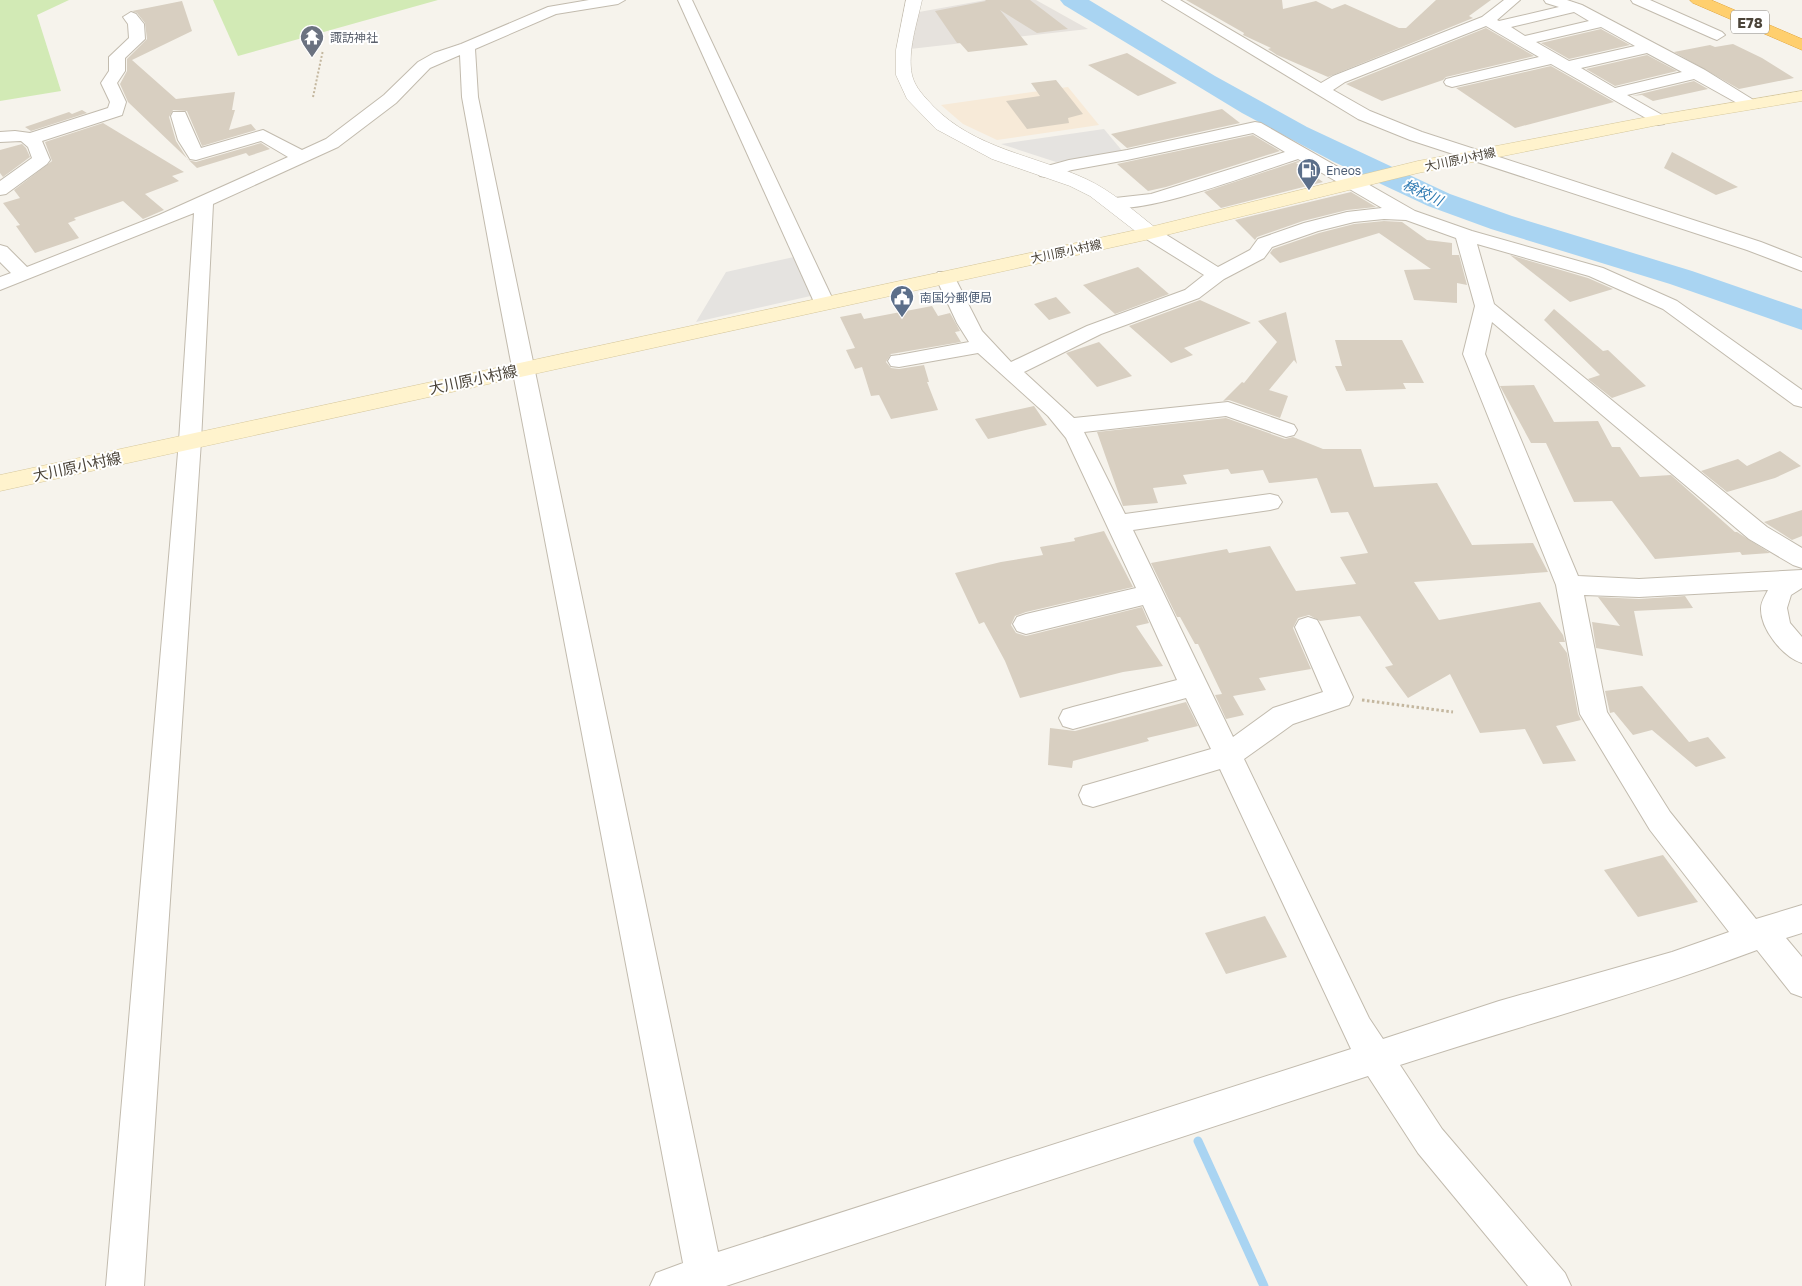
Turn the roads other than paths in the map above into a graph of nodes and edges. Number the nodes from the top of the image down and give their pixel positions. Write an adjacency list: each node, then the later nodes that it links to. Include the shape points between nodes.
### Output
1 (618, 0): 18 (street, via 553,10)
2 (685, 0): 49 (street)
3 (914, 0): 35 (street, via 904,50 904,75 913,95 942,124 964,138)
4 (1169, 0): 24 (street)
5 (1513, 0): 13 (street)
6 (1551, 0): 10 (street)
7 (1638, 0): 14 (street)
8 (1698, 0): 17 (highway, E78)
9 (1714, 0): 15 (highway, E78)
10 (1574, 8): 12 (street); 13 (street)
11 (131, 17): 31 (street, via 136,24 137,39 117,57 117,72 109,83 118,102 116,111)
12 (1603, 22): 16 (street); 19 (street)
13 (1492, 23): 16 (street); 24 (street, via 1339,79)
14 (1718, 35)
15 (1802, 38)
16 (1522, 41): 20 (street)
17 (1802, 45)
18 (467, 47): 34 (street, via 424,64 390,99 340,138); 53 (street, via 470,97)
19 (1650, 47): 21 (street); 22 (street)
20 (1552, 59): 21 (street); 23 (street)
21 (1566, 67): 25 (street)
22 (1699, 73): 25 (street); 27 (street)
23 (1452, 82)
24 (1323, 89): 33 (street, via 1364,115 1416,136)
25 (1612, 94): 29 (street)
26 (1802, 96): 27 (main road, 大川原小村線)
27 (1752, 104): 29 (main road, 大川原小村線)
28 (179, 116): 34 (street, via 196,155 263,135)
29 (1658, 120): 33 (main road, 大川原小村線)
30 (0, 137): 31 (street, via 22,135)
31 (30, 139): 37 (street, via 39,152 40,160)
32 (1299, 153): 35 (street, via 1255,127); 36 (street); 39 (street, via 1153,199)
33 (1478, 155): 36 (main road, 大川原小村線); 44 (street, via 1754,246)
34 (303, 158): 38 (street)
35 (1046, 172): 39 (street, via 1077,182)
36 (1352, 182): 40 (street); 41 (main road, 大川原小村線)
37 (0, 190)
38 (204, 202): 45 (street); 58 (street)
39 (1113, 203): 41 (street)
40 (1408, 215): 42 (street); 46 (street, via 1354,216 1311,227 1265,243 1257,254)
41 (1150, 234): 46 (street); 47 (main road, 大川原小村線)
42 (1465, 235): 50 (street); 55 (street, via 1596,272 1670,305)
43 (0, 251): 45 (street)
44 (1802, 265)
45 (24, 275): 48 (street)
46 (1217, 275): 54 (street, via 1192,294 1094,330)
47 (945, 276): 49 (main road, 大川原小村線); 51 (street, via 972,330)
48 (0, 284)
49 (824, 302): 53 (main road, 大川原小村線)
50 (1485, 306): 62 (street, via 1758,533); 63 (street, via 1474,354)
51 (984, 346): 52 (street); 54 (street)
52 (899, 360)
53 (524, 368): 58 (main road, 大川原小村線); 76 (street)
54 (1009, 371): 56 (street, via 1059,413)
55 (1802, 400)
56 (1069, 426): 57 (street, via 1228,409); 61 (street)
57 (1286, 430)
58 (190, 441): 59 (main road, 大川原小村線); 77 (street)
59 (0, 482)
60 (1270, 502): 61 (street)
61 (1116, 524): 64 (street)
62 (1799, 573): 63 (street, via 1639,588); 67 (street, via 1781,588 1773,613 1781,630)
63 (1569, 585): 73 (street, via 1594,714 1660,821)
64 (1149, 594): 65 (street); 68 (street)
65 (1026, 624)
66 (1308, 627): 70 (street, via 1340,697 1283,716)
67 (1802, 653)
68 (1193, 686): 69 (street); 70 (street)
69 (1073, 718)
70 (1228, 755): 71 (street); 75 (street, via 1357,1028)
71 (1093, 795)
72 (1802, 919): 73 (street)
73 (1757, 934): 74 (street); 75 (street, via 1672,967 1499,1017)
74 (1802, 982)
75 (1376, 1058): 76 (street); 79 (street, via 1430,1141)
76 (705, 1280): 78 (street)
77 (125, 1286)
78 (669, 1286)
79 (1552, 1286)

